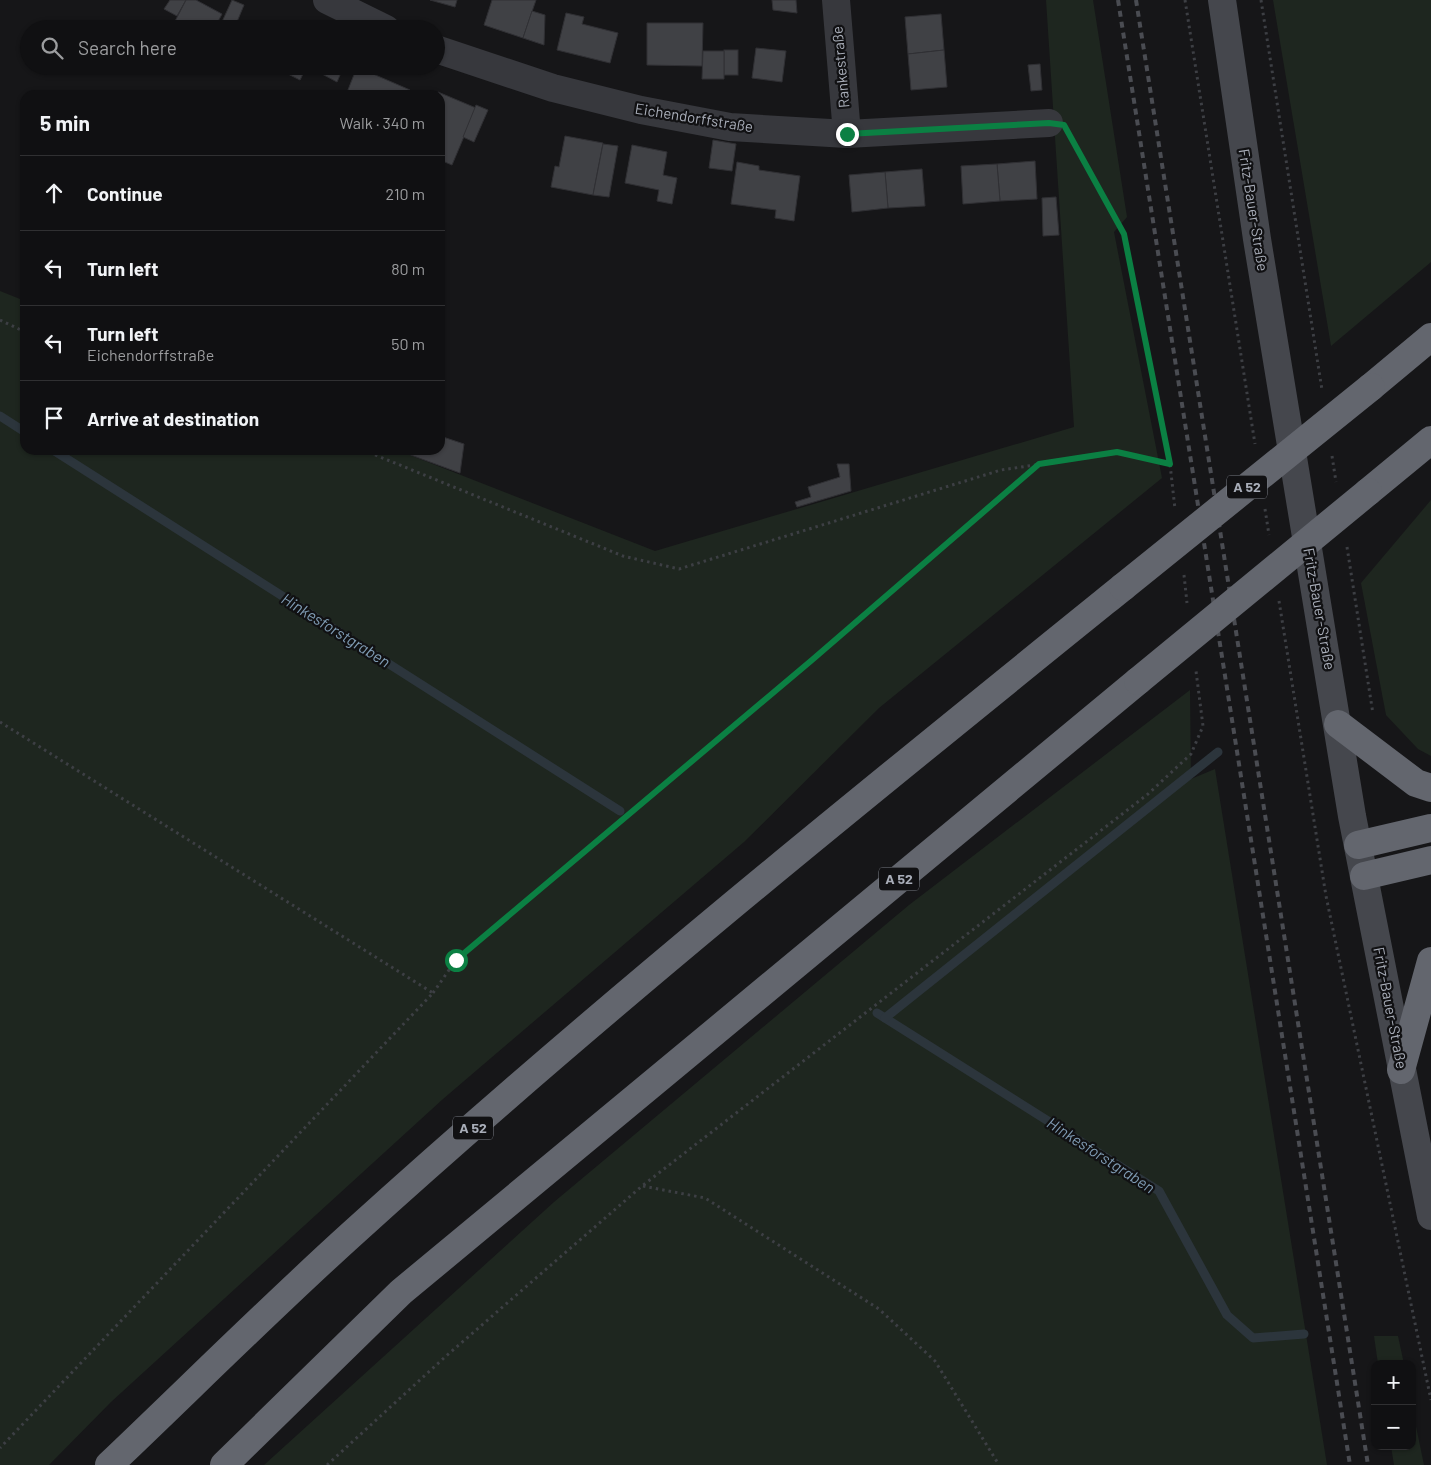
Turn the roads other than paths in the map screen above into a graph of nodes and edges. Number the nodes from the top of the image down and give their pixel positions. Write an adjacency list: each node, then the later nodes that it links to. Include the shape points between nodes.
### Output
1 (328, 0): 4 (street)
2 (836, 0): 7 (street, Rankestraße)
3 (1222, 0): 12 (main road, Fritz-Bauer-Straße, via 1257,239)
4 (368, 20)
5 (445, 52): 7 (street, Eichendorffstraße, via 553,88 641,110 730,127)
6 (1049, 123): 7 (street, Eichendorffstraße)
7 (847, 134)
8 (1431, 337): 21 (highway, A 52, bridge, via 851,806 574,1039 353,1233)
9 (1431, 440): 11 (highway, A 52)
10 (1431, 457): 11 (highway)
11 (1368, 492): 22 (highway, A 52, bridge, via 400,1292)
12 (1338, 724): 13 (highway, via 1416,783); 15 (main road, Fritz-Bauer-Straße)
13 (1431, 788)
14 (1431, 828): 15 (highway)
15 (1358, 845): 17 (main road, Fritz-Bauer-Straße)
16 (1431, 860): 17 (highway)
17 (1364, 876): 19 (main road, Fritz-Bauer-Straße)
18 (1431, 961): 19 (highway)
19 (1401, 1070): 20 (main road, Fritz-Bauer-Straße)
20 (1431, 1216)
21 (109, 1465)
22 (224, 1465)

